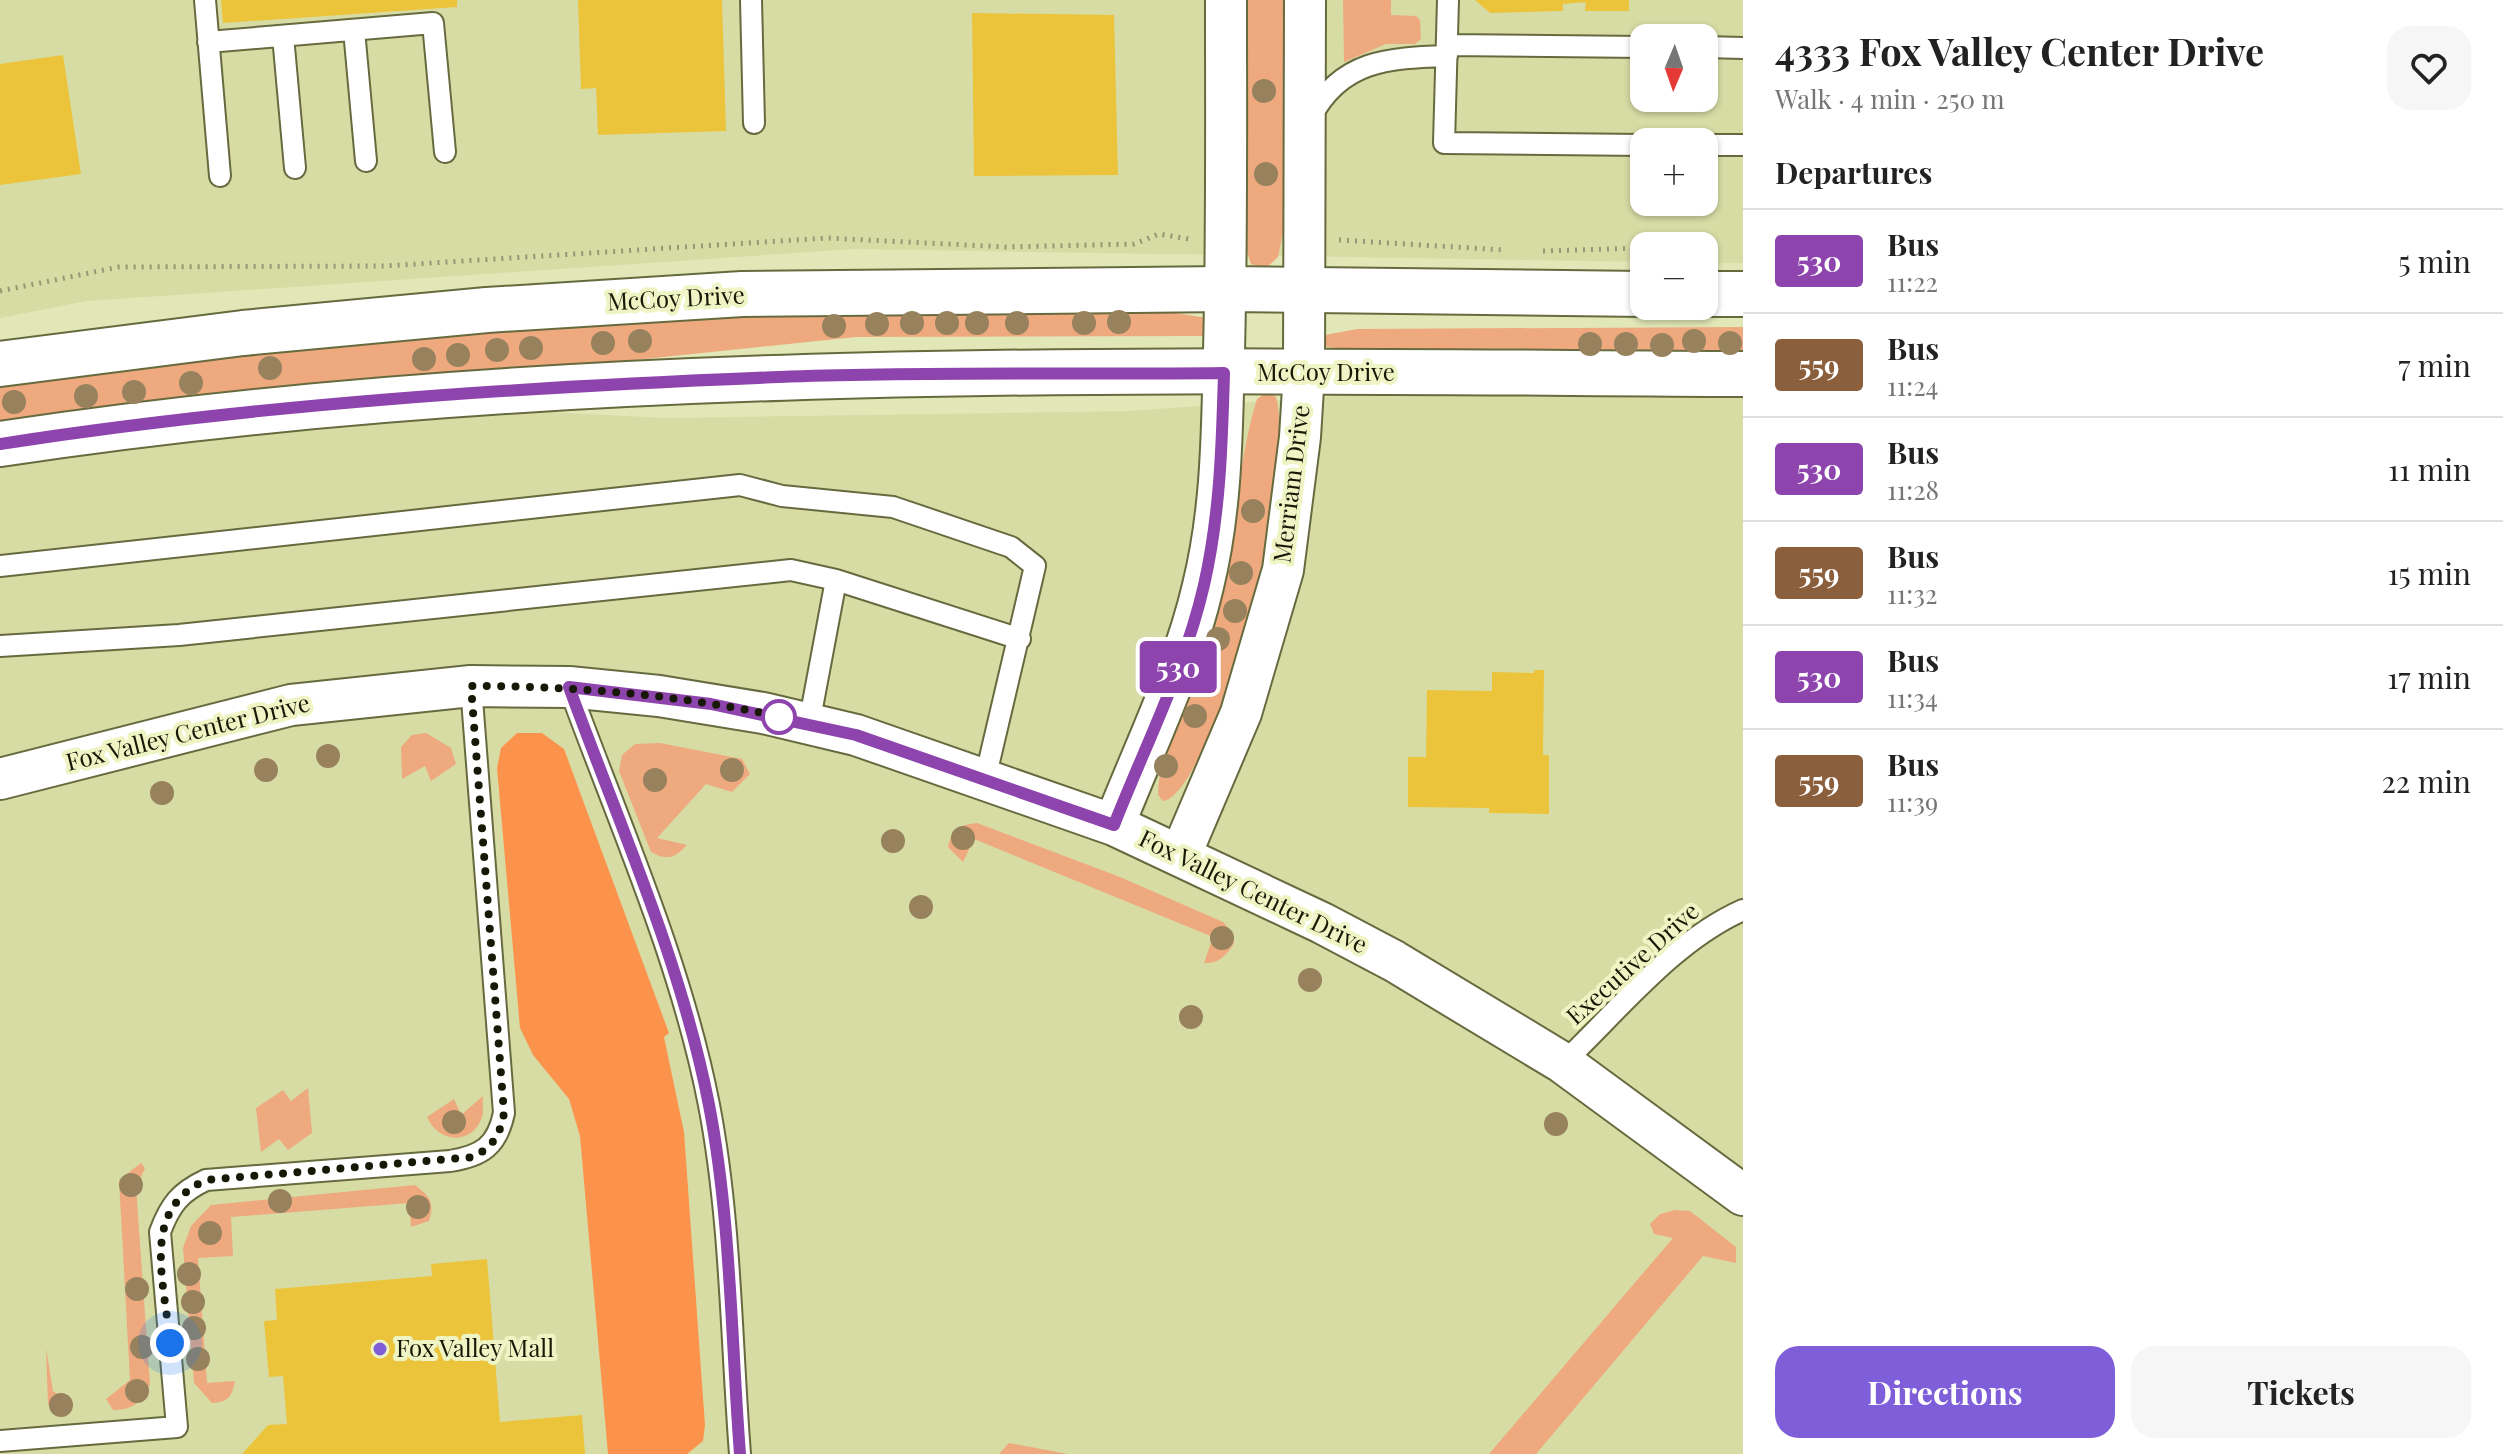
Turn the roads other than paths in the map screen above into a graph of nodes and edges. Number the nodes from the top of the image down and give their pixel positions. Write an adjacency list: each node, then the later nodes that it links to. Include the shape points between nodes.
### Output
1 (205, 0): 8 (lane)
2 (751, 0): 13 (lane)
3 (1226, 0): 22 (street)
4 (1305, 0): 14 (street, Merriam Drive)
5 (1448, 0): 12 (lane)
6 (354, 30): 7 (lane); 18 (lane, via 433,23); 19 (lane)
7 (283, 36): 8 (lane); 20 (lane)
8 (208, 42): 21 (lane)
9 (1630, 47): 12 (lane)
10 (1718, 47): 11 (lane)
11 (1743, 48)
12 (1447, 50): 14 (lane, via 1379,60 1344,77 1321,98); 15 (lane, via 1444,143)
13 (754, 123)
14 (1305, 127): 23 (street, Merriam Drive)
15 (1630, 145)
16 (1718, 145): 17 (lane)
17 (1743, 145)
18 (445, 152)
19 (366, 161)
20 (295, 168)
21 (220, 176)
22 (1226, 289): 23 (street, McCoy Drive); 27 (street, McCoy Drive, via 742,294 243,333); 29 (street)
23 (1307, 291): 24 (street, McCoy Drive); 28 (street, Merriam Drive)
24 (1630, 294)
25 (1718, 294): 26 (street)
26 (1743, 294)
27 (0, 364)
28 (1304, 372): 29 (street, McCoy Drive); 30 (street, McCoy Drive); 42 (street, Merriam Drive, via 1300,437 1275,605 1241,713)
29 (1224, 373): 31 (street, McCoy Drive, via 781,377 458,395 252,411); 41 (street, via 1222,469 1203,589 1173,680)
30 (1743, 374)
31 (0, 444)
32 (0, 566): 34 (lane, via 740,485 782,496 893,507 1011,547 1035,566)
33 (836, 580): 34 (lane); 35 (lane, via 791,570 179,635); 38 (lane)
34 (1020, 639): 40 (lane)
35 (0, 646)
36 (471, 686): 37 (street, Fox Valley Center Drive); 39 (street, Fox Valley Center Drive, via 291,705); 46 (lane, via 504,1113 491,1147 450,1161 206,1180 185,1190 168,1210 160,1232 177,1427)
37 (569, 687): 38 (street, Fox Valley Center Drive, via 659,696); 47 (lane, via 684,1001 709,1106 722,1201)
38 (809, 724): 40 (street, Fox Valley Center Drive)
39 (0, 779)
40 (985, 779): 41 (street, Fox Valley Center Drive)
41 (1114, 825): 42 (street, Fox Valley Center Drive)
42 (1181, 854): 44 (street, Fox Valley Center Drive, via 1394,961)
43 (1743, 910): 44 (lane, Executive Drive, via 1719,921 1673,957)
44 (1563, 1063): 45 (street, Fox Valley Center Drive)
45 (1743, 1195)
46 (0, 1441)
47 (740, 1454)

